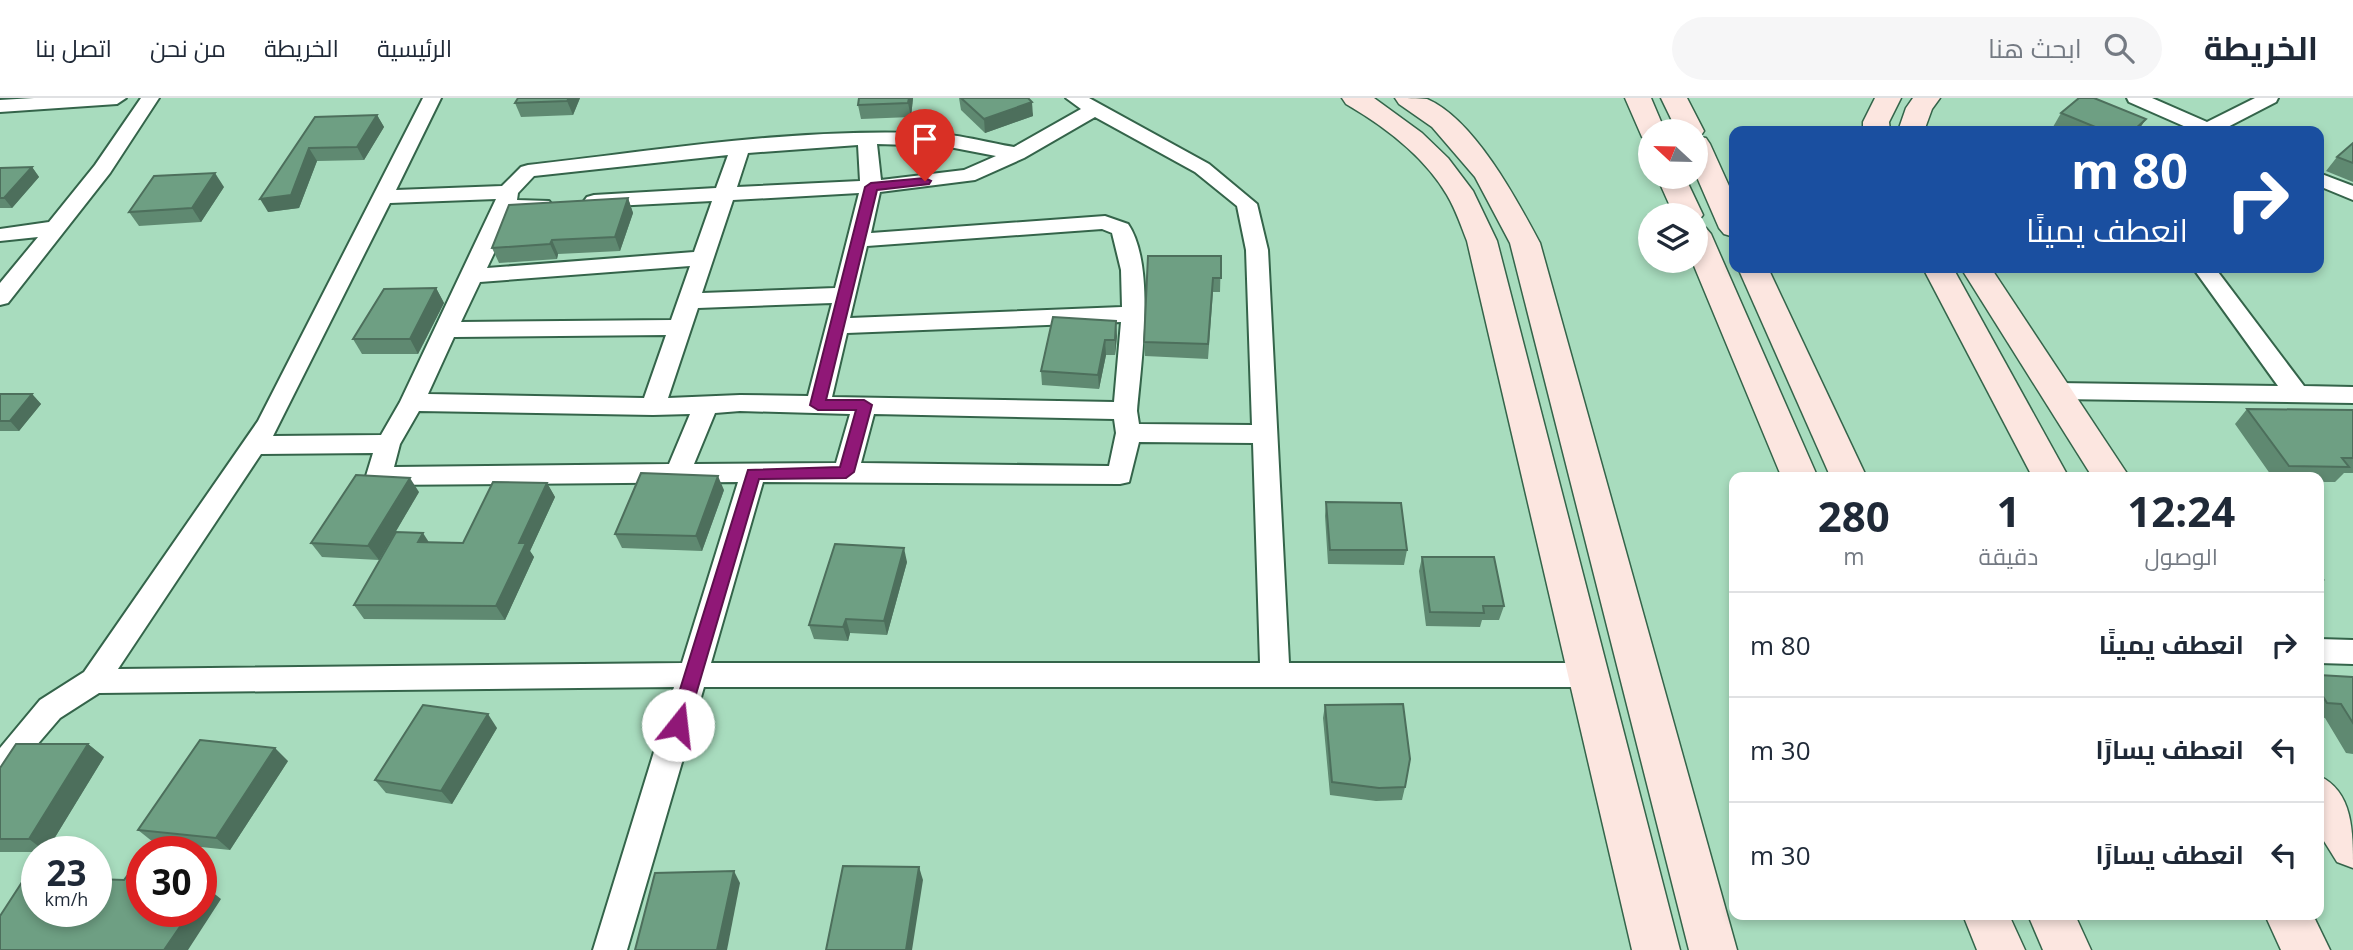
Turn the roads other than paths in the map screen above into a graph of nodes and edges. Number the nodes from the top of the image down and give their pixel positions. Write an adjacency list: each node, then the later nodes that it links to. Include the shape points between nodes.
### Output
1 (117, 98): 13 (street)
2 (150, 98): 31 (street)
3 (432, 98): 28 (street)
4 (1354, 98): 71 (street, via 1410,135 1445,173 1460,192 1482,241)
5 (1408, 98): 81 (street, via 1443,121 1488,174 1525,243)
6 (1638, 98): 14 (street)
7 (1674, 98): 15 (street)
8 (1888, 98): 16 (street)
9 (1927, 98): 17 (street)
10 (2136, 98): 18 (street)
11 (2269, 98): 19 (street)
12 (1085, 103): 22 (street); 57 (street, via 1202,168 1247,204 1257,250)
13 (0, 106)
14 (1647, 119)
15 (1684, 119)
16 (1876, 126)
17 (1913, 126)
18 (2196, 126)
19 (2216, 126)
20 (867, 138): 21 (street); 22 (street, via 944,140); 25 (street)
21 (740, 148): 26 (street); 29 (street, via 528,171)
22 (1017, 154): 25 (street, via 968,176)
23 (1708, 171): 30 (street)
24 (2324, 181): 27 (street)
25 (871, 187): 26 (street); 33 (street)
26 (724, 194): 29 (street, via 574,202); 34 (street)
27 (2353, 194)
28 (383, 197): 29 (street); 59 (street)
29 (506, 200): 40 (street)
30 (1729, 217)
31 (56, 229): 32 (street); 42 (street)
32 (0, 235)
33 (858, 240): 41 (street); 44 (street, via 1105,222 1121,229 1128,244)
34 (703, 258): 40 (street); 43 (street)
35 (1708, 262): 61 (street)
36 (1755, 273): 62 (street)
37 (1941, 273): 63 (street)
38 (1979, 273): 48 (street)
39 (2208, 273): 49 (street)
40 (472, 276): 47 (street)
41 (844, 295): 43 (street); 45 (street)
42 (0, 298)
43 (688, 301): 46 (street)
44 (1132, 314): 45 (street); 56 (street)
45 (837, 326): 53 (street)
46 (680, 327): 47 (street); 55 (street)
47 (446, 330): 51 (street)
48 (2056, 391): 49 (street); 64 (street)
49 (2297, 394): 50 (street)
50 (2353, 395)
51 (412, 402): 55 (street); 58 (street)
52 (706, 405): 53 (street); 55 (street); 66 (street)
53 (818, 405): 54 (street)
54 (864, 405): 56 (street); 60 (street)
55 (653, 407)
56 (1126, 422): 57 (street); 60 (street, via 1120,475)
57 (1265, 435): 70 (street)
58 (388, 444): 59 (street); 66 (street, via 379,476)
59 (255, 445): 72 (street)
60 (846, 472): 65 (street)
61 (1797, 472)
62 (1846, 472)
63 (2048, 472)
64 (2108, 472)
65 (753, 474): 66 (street); 69 (street)
66 (677, 475)
67 (2324, 651): 68 (street)
68 (2353, 652)
69 (693, 675): 70 (street); 72 (street); 79 (street)
70 (1275, 675): 71 (street)
71 (1589, 675): 80 (street)
72 (94, 681): 73 (street, via 50,709)
73 (0, 772)
74 (2324, 803): 75 (street)
75 (2353, 848)
76 (1988, 920): 82 (street)
77 (2053, 920): 83 (street)
78 (2291, 920): 84 (street)
79 (610, 950)
80 (1656, 950)
81 (1713, 950)
82 (2001, 950)
83 (2067, 950)
84 (2306, 950)

